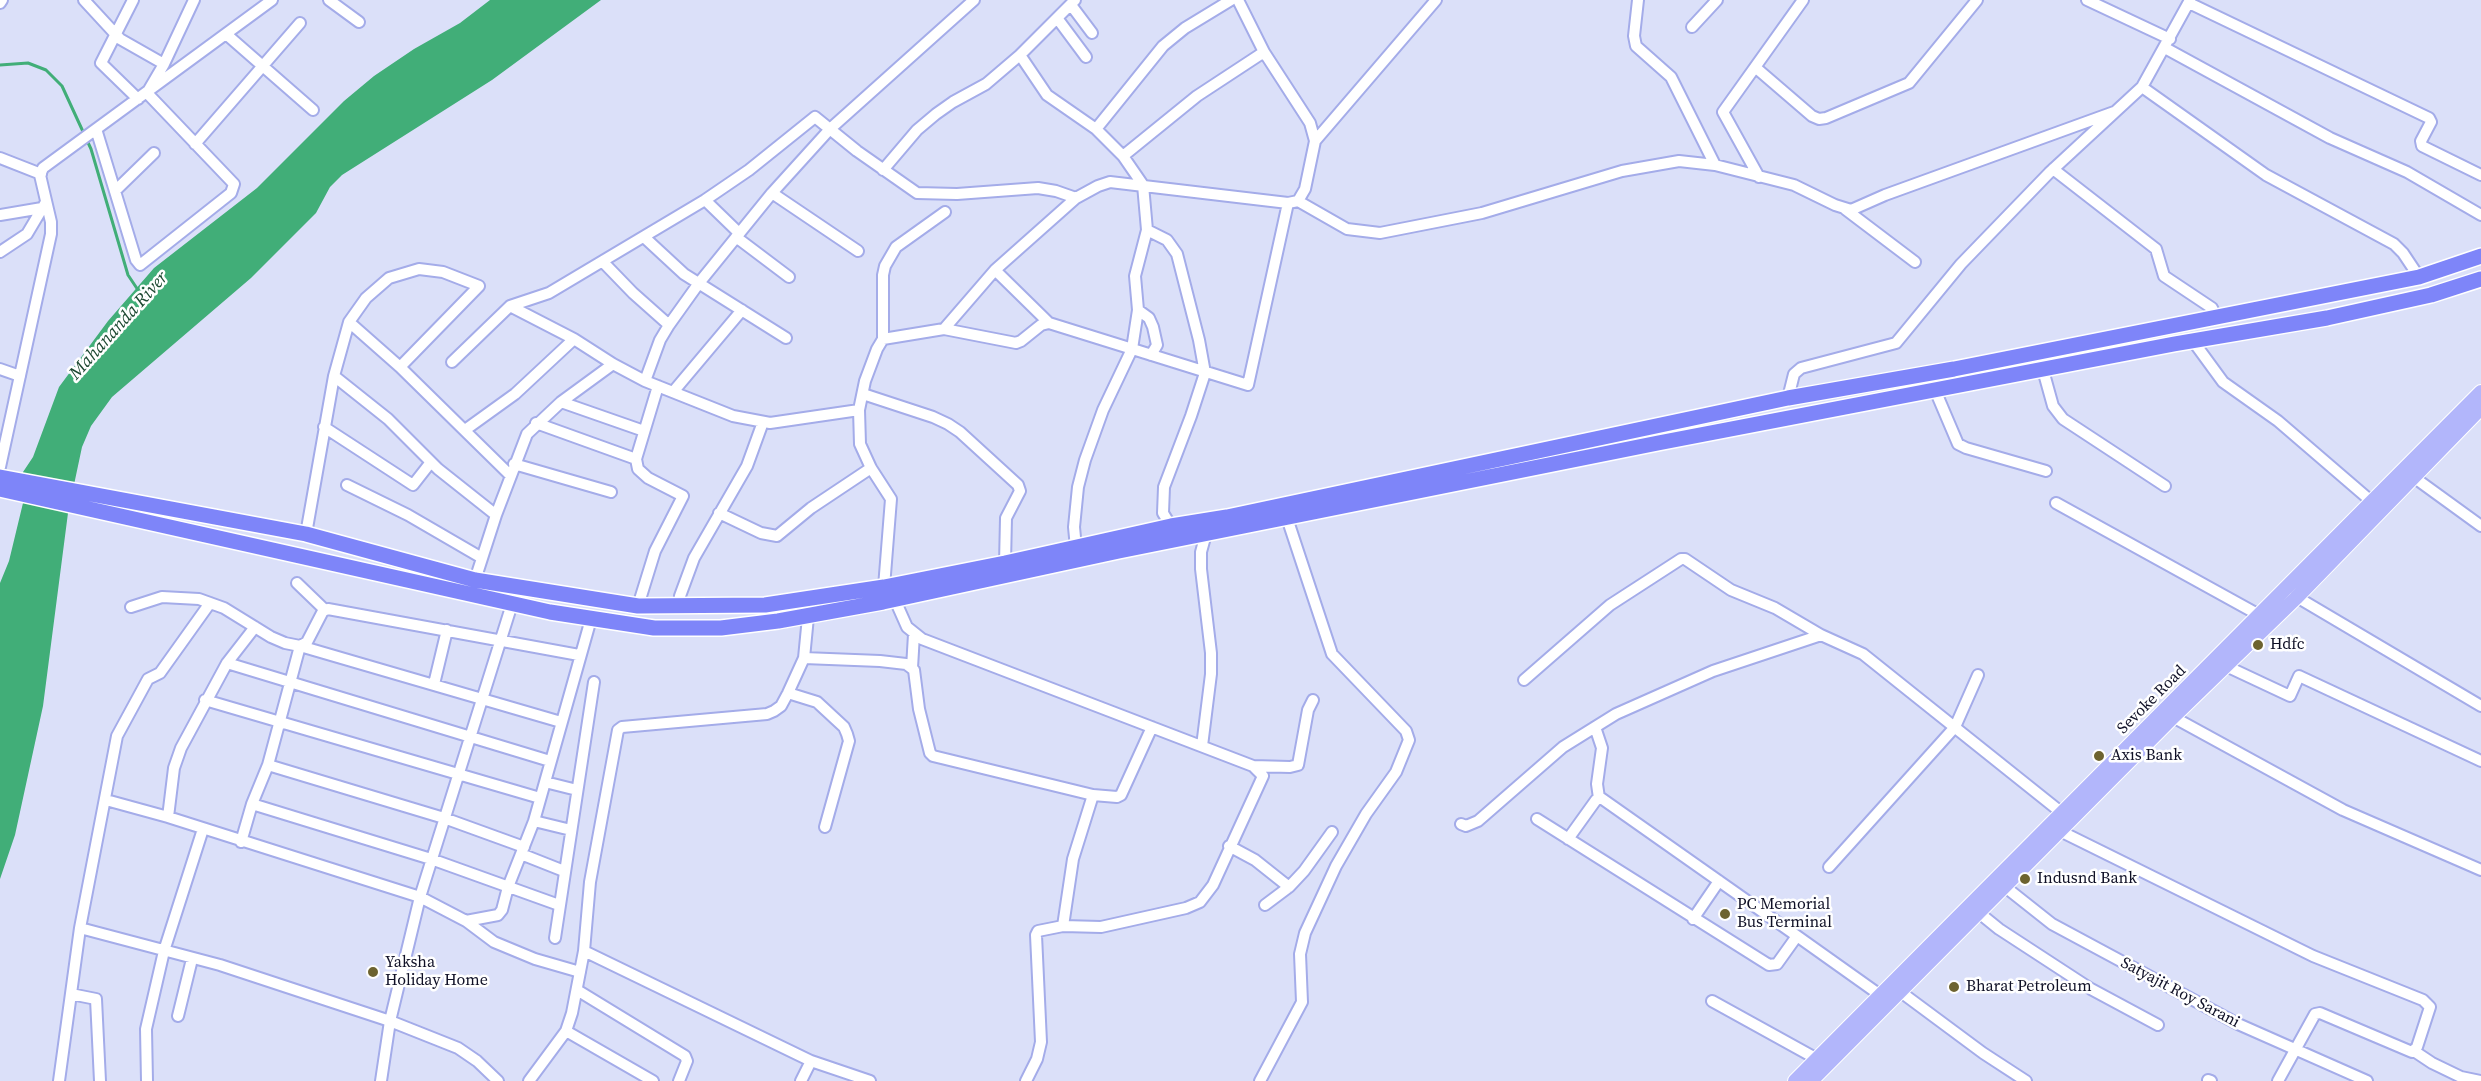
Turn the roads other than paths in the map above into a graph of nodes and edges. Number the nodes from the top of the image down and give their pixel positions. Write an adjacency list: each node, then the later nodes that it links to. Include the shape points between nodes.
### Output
1 (84, 0): 22 (street)
2 (133, 0): 22 (street)
3 (194, 0): 28 (street)
4 (272, 0): 23 (street)
5 (329, 0): 18 (street)
6 (974, 0): 35 (street)
7 (1231, 0): 36 (street, via 1163,46)
8 (1238, 0): 25 (street)
9 (1436, 0): 38 (street)
10 (1638, 0): 43 (street, via 1636,46 1674,82)
11 (1717, 0): 20 (street)
12 (1803, 0): 30 (street)
13 (1977, 0): 30 (street, via 1912,80 1826,117 1812,116)
14 (2087, 0): 24 (street)
15 (1073, 2): 17 (street); 21 (street)
16 (2189, 2): 24 (street); 47 (street, via 2429,118 2422,146)
17 (1057, 18): 26 (street); 27 (street)
18 (359, 22)
19 (300, 23): 29 (street)
20 (1692, 27)
21 (1092, 33)
22 (115, 34): 28 (street); 32 (street, via 101,63)
23 (226, 34): 29 (street); 32 (street)
24 (2168, 44): 31 (street); 58 (street, via 2330,138 2407,172)
25 (1264, 51): 38 (street, via 1310,123); 41 (street, via 1197,96)
26 (1020, 55): 36 (street, via 1047,95); 45 (street, via 987,84 936,114)
27 (1086, 57)
28 (164, 63): 32 (street)
29 (262, 67): 33 (street); 39 (street)
30 (1755, 67): 48 (street, via 1723,113)
31 (2142, 87): 34 (street); 70 (street, via 2266,175 2394,244)
32 (143, 96): 37 (street); 39 (street)
33 (313, 110)
34 (2114, 112): 44 (street); 56 (street)
35 (830, 129): 45 (street); 51 (street); 53 (street, via 815,117)
36 (1096, 129): 41 (street)
37 (95, 130): 46 (street, via 47,163); 50 (street)
38 (1315, 141): 54 (street, via 1305,189)
39 (195, 144): 50 (street, via 234,184 233,191 142,265 136,260)
40 (154, 153): 50 (street)
41 (1123, 156): 49 (street)
42 (0, 158): 46 (street)
43 (1715, 165): 48 (street); 54 (street, via 1679,161 1652,164 1482,213 1380,233 1347,229)
44 (2053, 169): 76 (street, via 2156,249 2164,276 2212,308); 101 (street, via 1961,264 1896,343 1801,368 1794,374)
45 (883, 170): 52 (street, via 922,194 1038,188)
46 (41, 174): 55 (street)
47 (2481, 175)
48 (1759, 177): 56 (street, via 1794,185)
49 (1143, 185): 52 (street, via 1110,182); 54 (street); 60 (street)
50 (115, 191)
51 (772, 193): 61 (street); 63 (street)
52 (1076, 198): 68 (street)
53 (705, 200): 61 (street); 62 (street)
54 (1293, 202): 92 (street, via 1250,383 1246,386)
55 (44, 205): 59 (street); 64 (street, via 27,234); 93 (street, via 51,234)
56 (1845, 209): 67 (street)
57 (945, 212): 83 (street, via 896,247 888,259 883,275)
58 (2481, 214)
59 (0, 215)
60 (1147, 230): 75 (street, via 1135,276); 92 (street, via 1167,240 1177,254)
61 (738, 235): 69 (street); 72 (street)
62 (644, 237): 66 (street); 72 (street)
63 (858, 251)
64 (0, 252)
65 (2481, 255): 70 (highway)
66 (603, 262): 73 (street, via 549,293); 79 (street)
67 (1915, 262)
68 (995, 270): 78 (street); 80 (street)
69 (789, 277)
70 (2419, 277): 76 (highway)
71 (2481, 279): 84 (highway, via 2390,305)
72 (699, 283): 74 (street); 79 (street)
73 (510, 306): 81 (street); 87 (street)
74 (742, 310): 82 (street); 98 (street)
75 (1138, 310): 85 (street); 86 (street, via 1153,327 1156,345)
76 (2216, 317): 101 (highway)
77 (349, 322): 89 (street); 89 (street, via 366,298 389,278 419,269 442,272 479,286); 94 (street)
78 (1049, 323): 80 (street, via 1016,343); 85 (street)
79 (669, 325): 95 (street)
80 (944, 329): 83 (street)
81 (574, 339): 88 (street); 108 (street, via 515,394)
82 (786, 339)
83 (883, 339): 100 (street)
84 (2193, 341): 91 (highway); 124 (street, via 2223,382 2278,421)
85 (1132, 349): 86 (street); 133 (street, via 1094,432 1080,478 1074,526)
86 (1151, 356): 92 (street)
87 (452, 362)
88 (613, 364): 95 (street); 102 (street)
89 (400, 367): 108 (street)
90 (0, 369): 93 (street)
91 (2043, 370): 97 (highway); 121 (street, via 2054,406 2063,419)
92 (1205, 373): 130 (street, via 1164,487 1163,513)
93 (20, 376): 110 (street)
94 (334, 376): 107 (street); 112 (street, via 388,419)
95 (645, 381): 96 (street)
96 (658, 386): 98 (street); 109 (street)
97 (1935, 390): 116 (street, via 1958,444); 128 (highway)
98 (673, 392): 105 (street, via 733,416)
99 (2481, 392): 117 (main road, Sevoke Road)
100 (863, 394): 104 (street); 135 (street, via 948,424 1018,485 1019,493 1006,518)
101 (1788, 398): 130 (highway, via 1227,517)
102 (561, 402): 106 (street); 109 (street)
103 (2481, 408): 117 (main road, Sevoke Road)
104 (859, 410): 105 (street); 115 (street, via 860,444)
105 (763, 422): 126 (street, via 747,466)
106 (536, 423): 111 (street); 113 (street, via 526,434)
107 (324, 427): 112 (street, via 413,485); 131 (street)
108 (465, 430): 118 (street)
109 (644, 431): 111 (street)
110 (2, 451): 114 (street)
111 (636, 459): 144 (street, via 638,469 648,478 683,496 655,551)
112 (431, 462): 127 (street)
113 (514, 464): 118 (street); 123 (street)
114 (0, 467)
115 (871, 468): 126 (street, via 777,536 761,533); 138 (street, via 891,499)
116 (2046, 471)
117 (2408, 473): 124 (main road, Sevoke Road); 129 (street); 140 (main road, Sevoke Road)
118 (511, 476): 127 (street)
119 (0, 477): 131 (highway)
120 (347, 485): 134 (street)
121 (2165, 486)
122 (0, 489): 143 (highway)
123 (611, 492)
124 (2371, 501): 139 (main road, Sevoke Road)
125 (2056, 503): 148 (street)
126 (719, 513): 146 (street, via 686,575)
127 (496, 515): 134 (street)
128 (1287, 518): 132 (highway); 254 (street, via 1332,654 1406,731 1409,740 1396,772 1336,866 1305,933 1300,954 1302,1002)
129 (2481, 526)
130 (1174, 533): 132 (highway); 133 (highway); 141 (highway)
131 (306, 534): 136 (highway)
132 (1206, 534): 179 (street, via 1200,552 1211,674)
133 (1076, 548): 135 (highway)
134 (482, 558): 136 (street)
135 (1005, 563): 138 (highway)
136 (475, 580): 144 (highway)
137 (297, 583): 147 (street)
138 (884, 587): 146 (highway, via 765,605)
139 (2284, 588): 140 (street); 148 (main road, Sevoke Road)
140 (2296, 598): 160 (main road, Sevoke Road); 171 (street)
141 (895, 600): 149 (highway); 153 (street, via 907,627)
142 (210, 603): 145 (street, via 162,597); 151 (street); 191 (street, via 159,674 148,679 119,732)
143 (512, 604): 150 (highway); 155 (street)
144 (638, 606): 146 (highway)
145 (131, 607)
146 (679, 607)
147 (325, 610): 152 (street); 156 (street, via 307,642)
148 (2259, 615): 185 (main road, Sevoke Road)
149 (808, 617): 150 (highway, via 698,628 654,628); 158 (street)
150 (591, 619): 157 (street)
151 (255, 627): 156 (street, via 285,643); 159 (street)
152 (447, 630): 155 (street); 166 (street)
153 (914, 633): 161 (street); 175 (street)
154 (1821, 634): 163 (street, via 1775,608 1731,590 1683,559 1611,605); 176 (street, via 1713,671); 177 (street, via 1863,654)
155 (500, 639): 157 (street); 168 (street)
156 (300, 646): 164 (street); 166 (street)
157 (579, 655): 174 (street)
158 (804, 658): 161 (street, via 880,661); 167 (street)
159 (227, 663): 164 (street); 169 (street)
160 (2226, 666): 172 (main road, Sevoke Road); 181 (street, via 2290,696 2299,676)
161 (912, 668): 188 (street, via 933,756)
162 (1978, 675): 177 (street)
163 (1524, 680)
164 (290, 681): 173 (street); 178 (street)
165 (594, 682): 187 (street)
166 (434, 684): 168 (street)
167 (788, 693): 199 (street, via 818,702 844,728 849,741); 227 (street, via 781,706 767,714 618,730 590,882)
168 (481, 699): 174 (street); 178 (street)
169 (205, 700): 173 (street); 194 (street, via 174,768)
170 (1313, 700): 183 (street, via 1298,765)
171 (2481, 706)
172 (2173, 717): 185 (main road, Sevoke Road); 210 (street, via 2343,810)
173 (279, 721): 182 (street); 184 (street)
174 (561, 722): 180 (street)
175 (1152, 727): 179 (street); 188 (street, via 1120,795)
176 (1595, 727): 190 (street, via 1602,748); 198 (street, via 1563,747 1478,821)
177 (1955, 727): 193 (street); 209 (street)
178 (470, 736): 180 (street); 184 (street)
179 (1202, 746): 183 (street)
180 (550, 761): 186 (street)
181 (2481, 761)
182 (268, 765): 192 (street); 195 (street)
183 (1253, 766): 206 (street, via 1264,778)
184 (459, 773): 189 (street); 195 (street)
185 (2104, 778): 193 (main road, Sevoke Road); 202 (main road, Sevoke Road)
186 (545, 782): 187 (street); 189 (street)
187 (577, 790): 201 (street)
188 (1093, 795): 222 (street, via 1073,859)
189 (540, 798): 197 (street)
190 (1599, 798): 204 (street); 212 (street)
191 (106, 800): 194 (street); 223 (street)
192 (252, 804): 205 (street); 208 (street)
193 (2062, 813): 230 (main road, Sevoke Road)
194 (168, 817): 200 (street)
195 (444, 818): 207 (street); 208 (street)
196 (1537, 819): 204 (street)
197 (534, 821): 201 (street); 207 (street)
198 (1461, 824)
199 (825, 827)
200 (203, 829): 205 (street); 226 (street)
201 (571, 830): 211 (street)
202 (2060, 831): 214 (main road, Sevoke Road); 240 (street, via 2313,956 2423,1000 2430,1011)
203 (1332, 832): 213 (street)
204 (1568, 839): 220 (street)
205 (241, 842): 216 (street)
206 (1229, 846): 213 (street); 222 (street, via 1213,885 1200,902 1101,927)
207 (522, 851): 211 (street); 215 (street)
208 (431, 859): 215 (street); 216 (street)
209 (1829, 867)
210 (2481, 870)
211 (564, 871): 218 (street)
212 (1719, 880): 220 (street); 224 (street)
213 (1289, 886): 217 (street)
214 (2004, 886): 219 (main road, Sevoke Road); 239 (street, Satyajit Roy Sarani, via 2036,913 2076,937 2238,1024)
215 (508, 887): 218 (street); 221 (street, via 498,915)
216 (420, 897): 221 (street); 236 (street)
217 (1265, 904)
218 (559, 905): 225 (street)
219 (1978, 912): 230 (main road, Sevoke Road); 237 (street, via 2091,990)
220 (1693, 919): 224 (street, via 1772,966)
221 (466, 921): 229 (street, via 494,942)
222 (1063, 926): 253 (street, via 1040,929 1036,935 1041,1042)
223 (80, 928): 226 (street); 232 (street)
224 (1797, 936): 233 (street)
225 (555, 938)
226 (164, 951): 228 (street); 246 (street, via 146,1029)
227 (584, 951): 229 (street); 242 (street)
228 (192, 959): 235 (street); 236 (street)
229 (580, 972): 231 (street)
230 (1895, 987): 233 (main road, Sevoke Road); 256 (main road, Sevoke Road); 257 (street)
231 (577, 990): 238 (street); 251 (street, via 685,1056 687,1061)
232 (70, 993): 244 (street); 245 (street, via 96,1000)
233 (1880, 995): 241 (main road, Sevoke Road)
234 (1712, 1001): 241 (street)
235 (178, 1016)
236 (390, 1021): 247 (street); 248 (street, via 458,1048)
237 (2158, 1025)
238 (566, 1031): 249 (street); 250 (street)
239 (2295, 1048): 240 (street, via 2317,1013); 258 (street); 259 (street, Satyajit Roy Sarani)
240 (2414, 1051): 260 (street, via 2432,1064)
241 (1817, 1059): 255 (main road, Sevoke Road)
242 (811, 1061): 243 (street); 252 (street)
243 (864, 1080)
244 (59, 1081)
245 (100, 1081)
246 (147, 1081)
247 (381, 1081)
248 (498, 1081)
249 (529, 1081)
250 (654, 1081)
251 (679, 1081)
252 (801, 1081)
253 (1026, 1081)
254 (1260, 1081)
255 (1796, 1081)
256 (1811, 1081)
257 (2026, 1081)
258 (2278, 1081)
259 (2367, 1081)
260 (2480, 1081)

